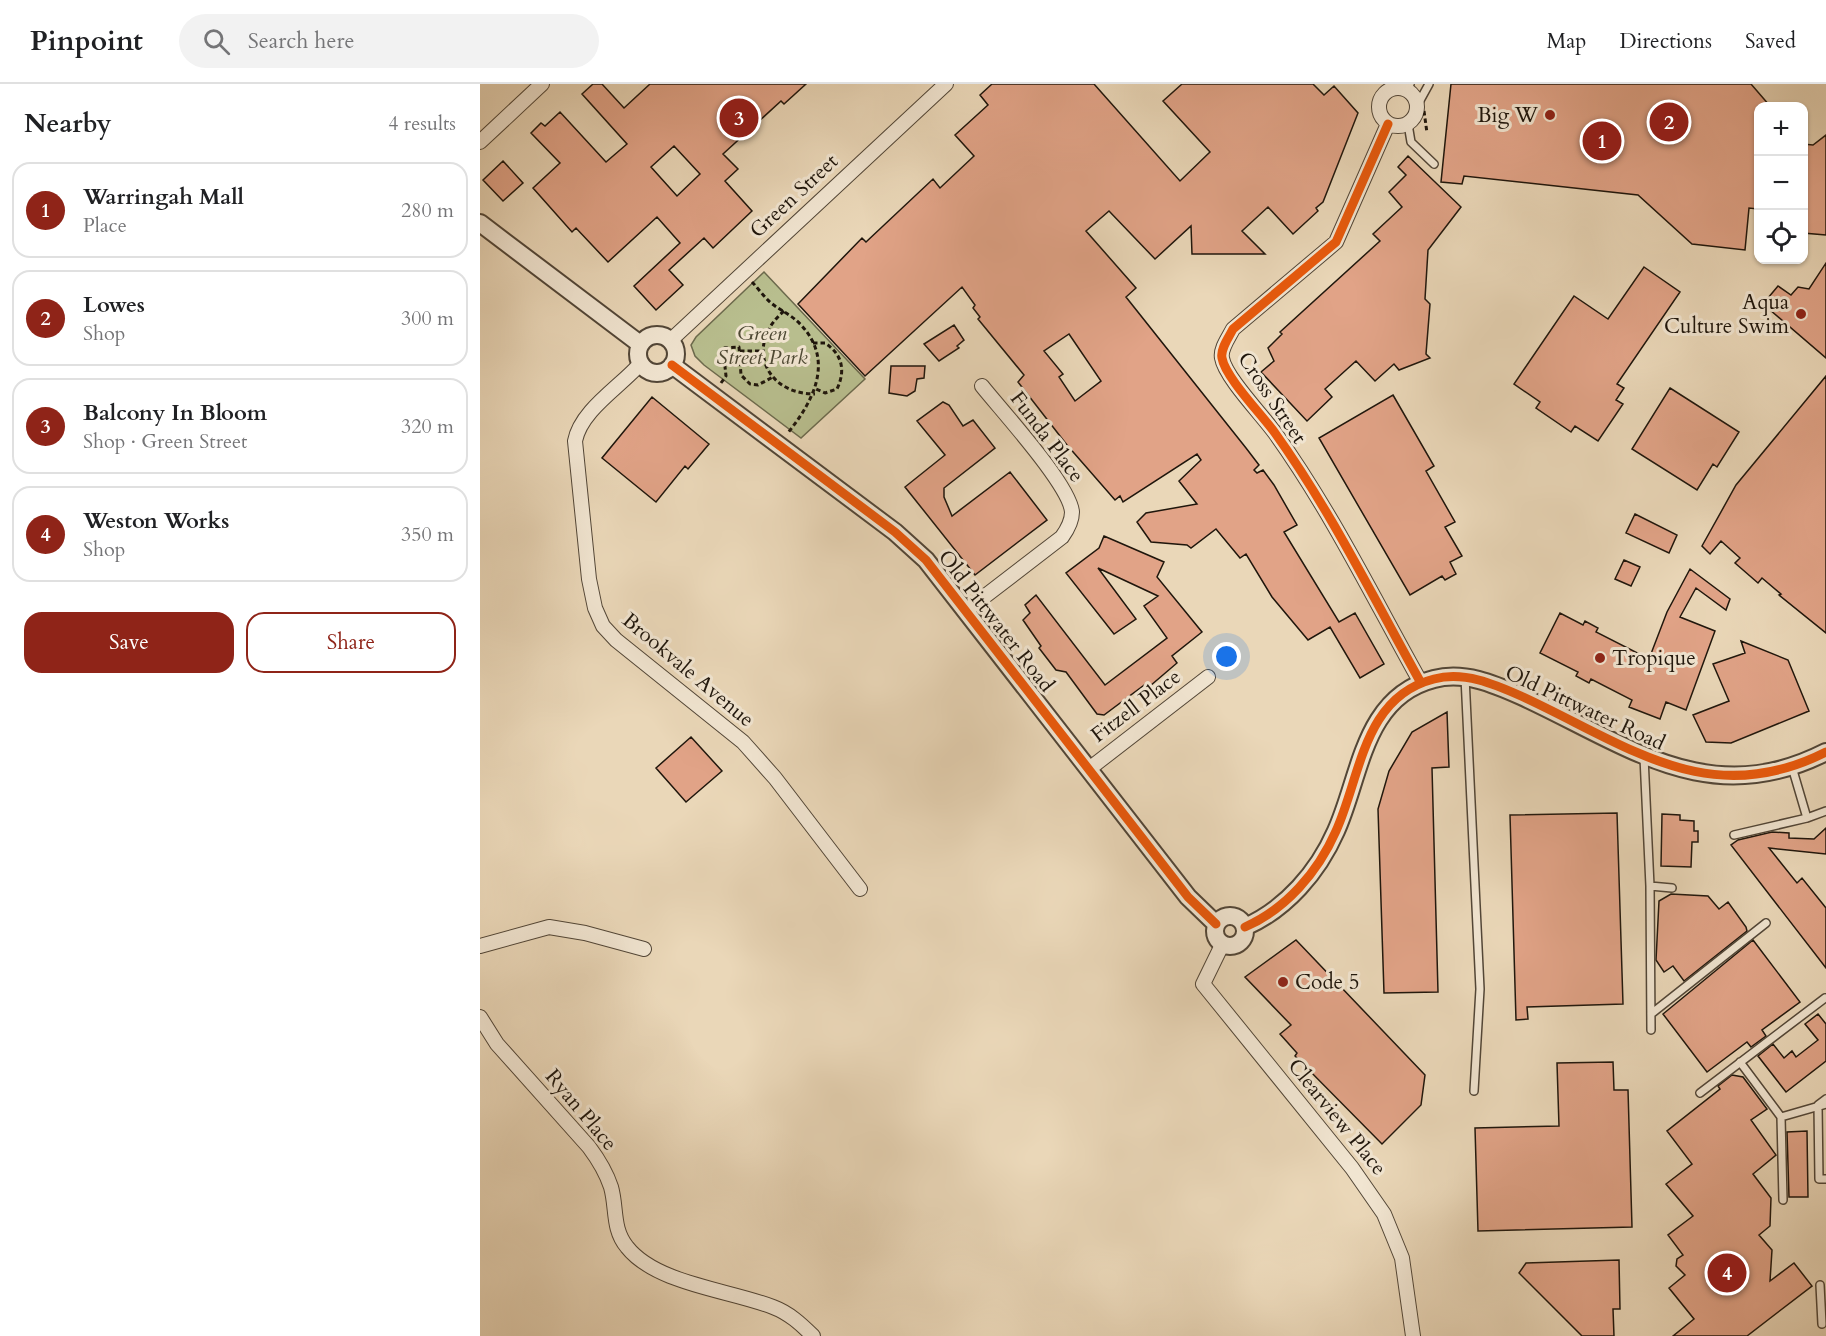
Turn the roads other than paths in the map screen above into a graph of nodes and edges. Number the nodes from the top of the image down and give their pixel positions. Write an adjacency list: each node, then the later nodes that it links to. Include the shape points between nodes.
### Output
1 (542, 84): 9 (street)
2 (946, 84): 12 (street, Green Street)
3 (1429, 84): 6 (lane)
4 (1408, 87): 5 (street); 6 (street)
5 (1380, 89): 7 (street, via 1379,110)
6 (1421, 107): 8 (street)
7 (1388, 124): 8 (street); 20 (street, Cross Street, via 1336,242 1233,329 1222,359 1316,496)
8 (1408, 124): 10 (lane, via 1411,142)
9 (480, 142)
10 (1434, 164)
11 (480, 224): 13 (street)
12 (671, 340): 13 (street, via 655,335); 15 (street, via 676,352)
13 (640, 344): 14 (street)
14 (641, 363): 15 (street, via 656,373); 30 (street, Brookvale Avenue, via 576,433 589,579 598,617 616,640 743,742)
15 (672, 365): 17 (street, Old Pittwater Road, via 895,532 926,560)
16 (982, 386): 17 (street, Funda Place, via 1060,485 1072,512 1070,527 1062,537)
17 (967, 610): 24 (street, Old Pittwater Road)
18 (1465, 677): 20 (street, Old Pittwater Road, via 1435,678); 22 (street, Old Pittwater Road, via 1504,689); 42 (lane, via 1480,989)
19 (1208, 678): 24 (street, Fitzell Place)
20 (1421, 683): 33 (street, Old Pittwater Road, via 1398,698 1378,719 1337,830 1312,872 1275,911)
21 (1826, 752): 23 (street, Old Pittwater Road)
22 (1644, 757): 23 (street, Old Pittwater Road, via 1673,768 1725,776 1751,776); 28 (lane)
23 (1792, 767): 26 (lane)
24 (1089, 769): 32 (street, Old Pittwater Road, via 1188,897)
25 (1826, 811): 26 (lane)
26 (1807, 818): 27 (lane)
27 (1734, 835)
28 (1650, 886): 29 (lane); 38 (lane)
29 (1672, 888)
30 (860, 889)
31 (1766, 923): 38 (lane)
32 (1216, 924): 33 (street, via 1224,917 1234,916); 34 (street, via 1216,938)
33 (1245, 927): 34 (street, via 1239,944)
34 (1222, 945): 52 (street, Clearview Place, via 1203,984 1352,1168 1384,1214 1402,1258)
35 (480, 946): 36 (street, via 549,927)
36 (644, 950)
37 (1825, 998): 41 (lane)
38 (1651, 1014): 40 (lane)
39 (480, 1017): 51 (street, Ryan Place, via 497,1044 599,1161 611,1188 616,1228 635,1256 656,1270 774,1308)
40 (1651, 1030)
41 (1740, 1062): 43 (lane); 46 (lane)
42 (1474, 1091)
43 (1700, 1093)
44 (1826, 1099): 45 (lane)
45 (1822, 1105): 46 (lane); 47 (lane, via 1819,1179)
46 (1781, 1117): 48 (lane)
47 (1826, 1179)
48 (1783, 1200)
49 (1820, 1285): 50 (lane)
50 (1822, 1324)
51 (813, 1336)
52 (1413, 1336)

